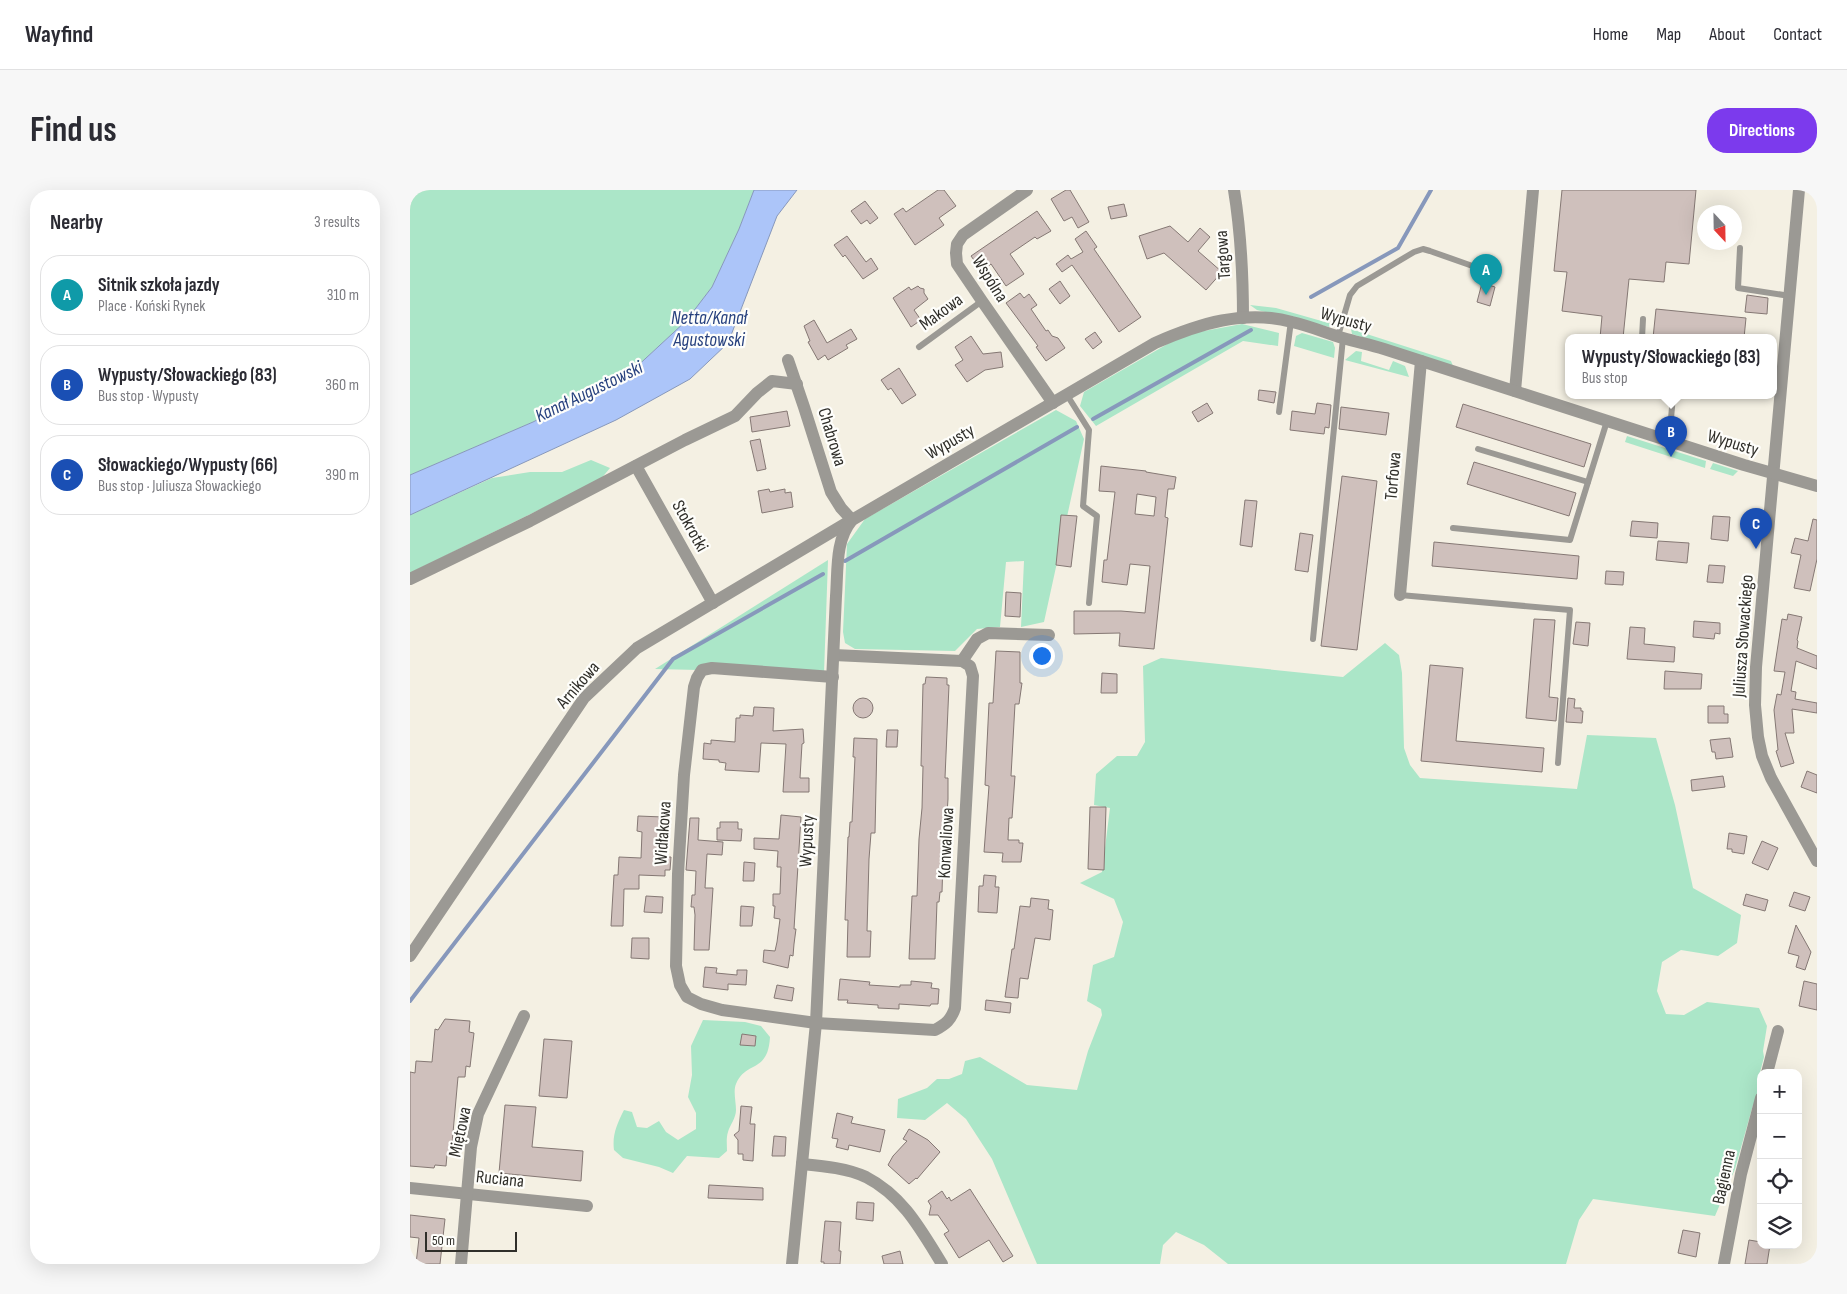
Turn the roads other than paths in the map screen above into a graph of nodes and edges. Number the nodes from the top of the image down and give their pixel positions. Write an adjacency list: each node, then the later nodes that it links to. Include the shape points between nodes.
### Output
1 (1027, 190): 8 (street, Wspólna, via 963,235 958,244 957,264)
2 (1234, 190): 9 (street, Targowa, via 1243,274)
3 (1533, 190): 18 (street)
4 (1799, 190): 7 (street, Juliusza Słowackiego)
5 (1740, 250): 7 (lane, via 1738,288)
6 (1481, 269): 13 (lane, via 1423,249 1414,252 1357,286 1350,295)
7 (1790, 296): 27 (street, Juliusza Słowackiego)
8 (982, 301): 14 (lane, Makowa); 21 (street, Wspólna)
9 (1243, 318): 11 (street, Wypusty); 19 (street, Wypusty, via 1181,331)
10 (1643, 319): 12 (lane)
11 (1291, 321): 13 (street, Wypusty); 22 (lane)
12 (1642, 334)
13 (1340, 337): 16 (street, Wypusty); 37 (lane)
14 (919, 347)
15 (788, 360): 17 (street, Chabrowa)
16 (1421, 361): 18 (street, Wypusty); 33 (street, Torfowa)
17 (797, 384): 26 (street, via 772,381 735,416); 30 (street, Chabrowa, via 831,492)
18 (1515, 391): 23 (street, Wypusty)
19 (1067, 395): 21 (street, Wypusty); 35 (lane, via 1089,430 1083,506 1097,516)
20 (1673, 399): 24 (lane)
21 (1054, 403): 30 (street, Wypusty)
22 (1279, 412)
23 (1607, 421): 24 (street, Wypusty); 28 (lane)
24 (1669, 441): 27 (street, Wypusty)
25 (1478, 450): 28 (lane)
26 (636, 466): 32 (street); 34 (street, Stokrotki)
27 (1774, 474): 29 (street); 42 (street, Juliusza Słowackiego, via 1756,667 1758,737 1770,778)
28 (1588, 482): 31 (lane, via 1570,540)
29 (1817, 486)
30 (852, 520): 34 (street, Arnikowa); 38 (street, Wypusty, via 840,541)
31 (1453, 528)
32 (410, 579)
33 (1400, 595): 41 (lane, via 1570,610)
34 (713, 603): 43 (street, Arnikowa, via 637,648 584,698)
35 (1089, 603)
36 (1049, 635): 39 (street, via 988,633 977,640)
37 (1313, 640)
38 (834, 655): 39 (street); 40 (street, Wypusty)
39 (962, 661): 45 (street, Konwaliowa, via 970,666 973,676 955,1008 951,1019 935,1030)
40 (833, 677): 45 (street, Wypusty); 45 (street, Widłakowa, via 712,668 702,670 694,686 678,874 676,966 680,985 687,997 722,1010)
41 (1558, 763)
42 (1817, 861)
43 (410, 956)
44 (524, 1016): 51 (street, Miętowa, via 478,1114 471,1147)
45 (816, 1023): 49 (street, Wypusty)
46 (1778, 1031): 47 (street)
47 (1768, 1069)
48 (1757, 1113): 58 (street, Bagienna, via 1741,1174)
49 (802, 1164): 53 (street, via 834,1168 865,1177 900,1201 916,1220); 55 (street, Wypusty)
50 (410, 1188): 51 (street, Ruciana)
51 (468, 1194): 52 (street, Ruciana); 54 (street, Miętowa)
52 (587, 1206)
53 (930, 1245): 56 (street); 57 (street)
54 (461, 1264)
55 (792, 1264)
56 (933, 1264)
57 (942, 1264)
58 (1724, 1264)

